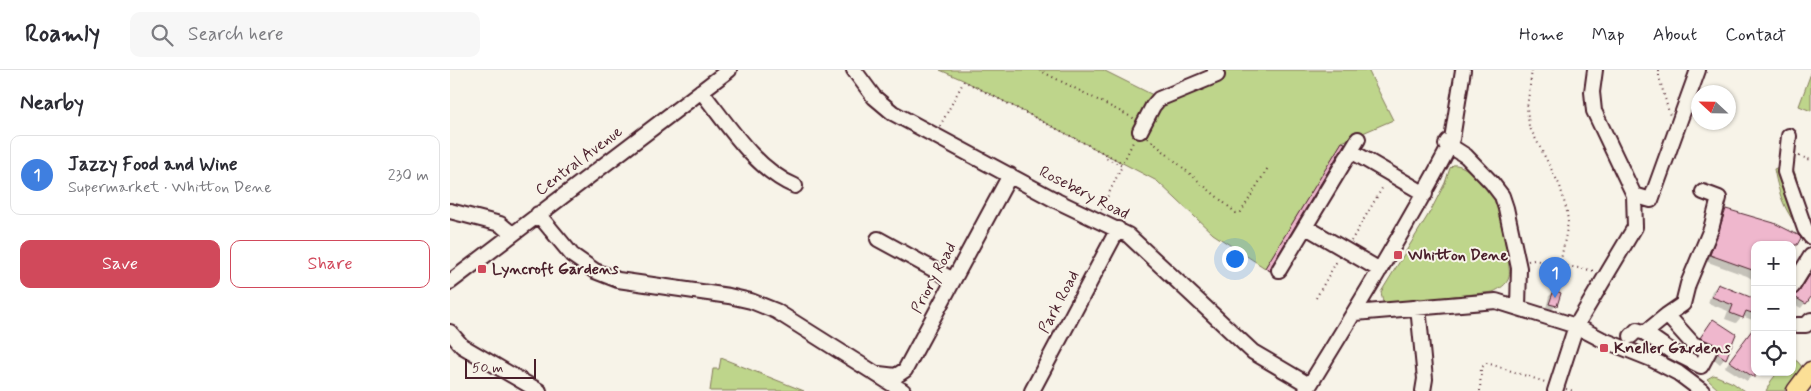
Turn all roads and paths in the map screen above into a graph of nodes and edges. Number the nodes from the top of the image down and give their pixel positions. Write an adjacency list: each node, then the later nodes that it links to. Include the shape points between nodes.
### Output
1 (729, 70): 10 (street, Central Avenue)
2 (854, 70): 13 (street, Rosebery Road, via 874,97 893,113)
3 (1039, 70): 12 (path)
4 (1215, 70): 12 (street, via 1217,75 1159,99)
5 (1463, 70): 15 (street)
6 (1532, 70): 37 (path, via 1527,108 1529,126 1560,186 1567,212)
7 (1595, 70): 23 (street, via 1594,111)
8 (1659, 70): 11 (path, via 1668,112)
9 (1698, 70): 11 (street)
10 (701, 91): 20 (street, via 750,154); 26 (street, Central Avenue)
11 (1676, 127): 24 (street)
12 (1141, 129): 13 (path, via 1122,162 964,82); 17 (path, via 1236,213 1242,212)
13 (935, 136): 19 (street, Rosebery Road)
14 (1789, 136): 32 (street, via 1785,172 1805,229)
15 (1452, 146): 22 (street); 36 (street, via 1466,156 1502,196)
16 (1106, 158): 27 (path, via 1122,166)
17 (1269, 166)
18 (1391, 174): 22 (street); 28 (street, via 1355,145); 34 (path)
19 (1010, 175): 27 (street, Rosebery Road); 41 (street, Priory Road)
20 (795, 186)
21 (1703, 192): 48 (street, via 1719,198 1711,228 1683,304)
22 (1425, 194): 39 (street)
23 (1634, 195): 24 (street); 29 (street)
24 (1651, 200): 29 (street)
25 (450, 211): 31 (street, via 500,224)
26 (538, 214): 31 (street, Central Avenue); 54 (street, via 572,255 595,272 618,280 751,301 776,311)
27 (1096, 218): 30 (street, Rosebery Road)
28 (1306, 227): 34 (street); 38 (street)
29 (1635, 227): 40 (street)
30 (1118, 229): 55 (street, Rosebery Road, via 1253,352); 59 (street, Park Road)
31 (512, 234): 42 (street, Central Avenue)
32 (1811, 237)
33 (878, 239): 41 (street)
34 (1344, 249): 39 (street); 44 (path)
35 (1811, 256): 43 (street)
36 (1518, 262): 37 (path, via 1534,260); 46 (street)
37 (1560, 265): 40 (path)
38 (1279, 270)
39 (1380, 270): 47 (street)
40 (1605, 275): 50 (street)
41 (953, 280): 54 (street, Priory Road, via 905,370 896,376)
42 (450, 282)
43 (1793, 286)
44 (1316, 298)
45 (1418, 307): 46 (street, via 1496,301); 47 (street); 60 (street, via 1425,379)
46 (1518, 307): 50 (street)
47 (1355, 313): 55 (street)
48 (1667, 315): 48 (street, via 1693,344 1709,351 1701,366 1638,334)
49 (1811, 320): 51 (street, via 1806,326)
50 (1576, 326): 56 (street); 62 (street, via 1666,366)
51 (1796, 326)
52 (450, 332): 57 (street, via 462,346)
53 (1811, 371): 63 (main road)
54 (875, 373): 58 (street)
55 (1308, 388)
56 (1555, 388): 61 (path, via 1487,363 1481,368)
57 (539, 391)
58 (903, 391)
59 (1032, 391)
60 (1423, 391)
61 (1480, 391)
62 (1702, 391)
63 (1796, 391)

